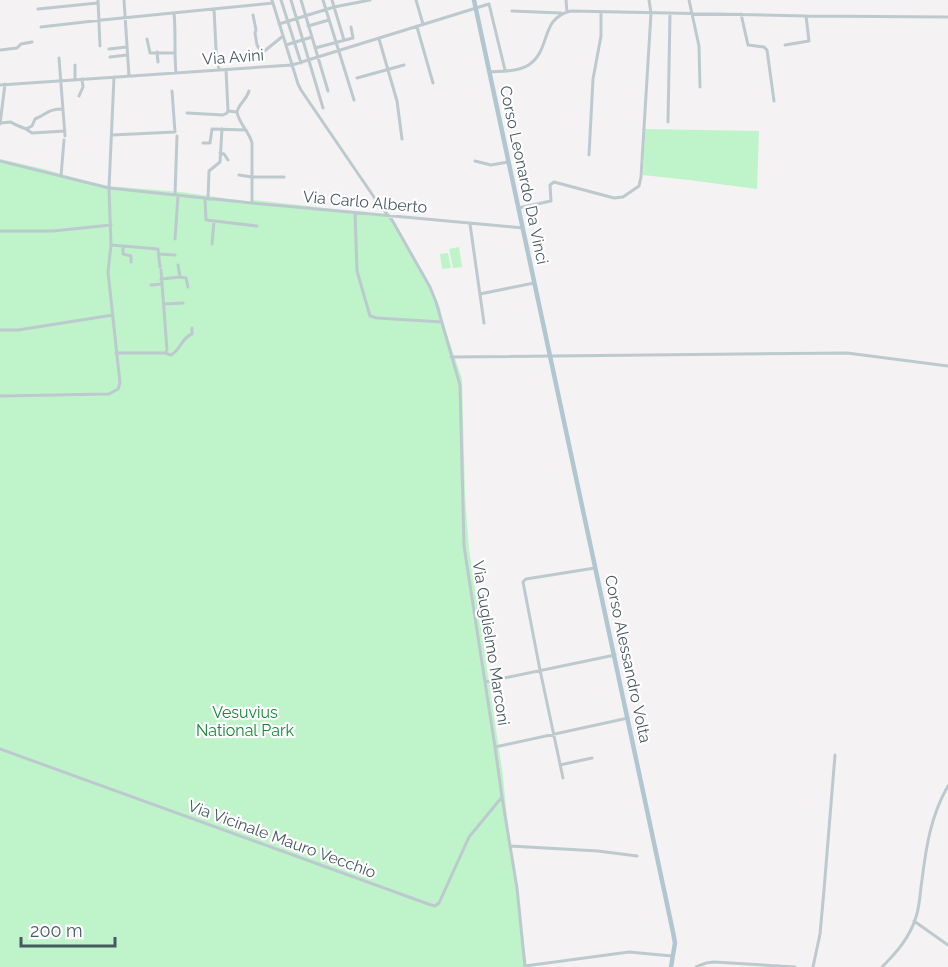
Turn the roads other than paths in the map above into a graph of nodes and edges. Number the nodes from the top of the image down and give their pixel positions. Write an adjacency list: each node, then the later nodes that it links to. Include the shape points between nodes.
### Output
1 (124, 0): 32 (street)
2 (281, 0): 36 (street)
3 (291, 0): 33 (street)
4 (301, 0): 29 (street)
5 (323, 0): 19 (street)
6 (332, 0): 15 (street)
7 (370, 0): 15 (street)
8 (416, 0): 38 (street)
9 (474, 0): 18 (main road, Corso Leonardo Da Vinci)
10 (566, 0): 23 (street)
11 (649, 0): 24 (street)
12 (689, 0): 26 (street)
13 (98, 1): 16 (street); 34 (street)
14 (272, 2): 17 (street); 37 (street, Via Guglielmo Marconi)
15 (334, 7): 19 (street); 48 (street)
16 (38, 9)
17 (214, 9): 22 (street); 73 (street)
18 (476, 9): 38 (street, Via Avini); 75 (street, via 489,4); 76 (main road, Corso Leonardo Da Vinci)
19 (326, 10): 29 (street); 35 (street)
20 (512, 11): 23 (street)
21 (602, 12): 23 (street); 24 (street); 114 (street)
22 (174, 13): 32 (street); 62 (street)
23 (565, 13): 75 (street, via 552,21 533,61)
24 (651, 13): 25 (street); 127 (street, via 639,186 614,198 554,182 550,185 550,201)
25 (670, 14): 26 (street); 100 (street)
26 (692, 14): 27 (street); 87 (street, via 699,46)
27 (741, 14): 30 (street); 93 (street, via 748,45 766,50)
28 (253, 15): 43 (street, via 262,53)
29 (306, 16): 33 (street); 39 (street)
30 (806, 16): 31 (street); 53 (street, via 808,41)
31 (948, 17)
32 (125, 18): 34 (street); 55 (street)
33 (296, 19): 36 (street); 47 (street)
34 (99, 20): 40 (street); 54 (street)
35 (329, 20): 39 (street); 51 (street)
36 (288, 21): 37 (street); 50 (street)
37 (279, 24): 43 (street, Via Guglielmo Marconi)
38 (423, 25): 42 (street, Via Avini)
39 (308, 26): 44 (street)
40 (41, 27)
41 (351, 27): 48 (street, via 353,38)
42 (417, 27): 46 (street, Via Avini); 84 (street)
43 (283, 36): 52 (street, Via Guglielmo Marconi)
44 (312, 37): 47 (street); 56 (street)
45 (147, 39): 59 (street, via 150,53)
46 (379, 39): 60 (street, Via Avini); 72 (street)
47 (303, 40): 50 (street); 66 (street)
48 (344, 40): 51 (street)
49 (32, 42): 58 (street)
50 (294, 42): 52 (street); 68 (street)
51 (336, 42): 56 (street); 60 (street)
52 (286, 45): 71 (street, Via Guglielmo Marconi)
53 (786, 45)
54 (100, 46)
55 (126, 47): 57 (street); 61 (street)
56 (315, 48): 65 (street)
57 (109, 49)
58 (0, 50)
59 (157, 52): 62 (street); 67 (street)
60 (338, 52): 65 (street, Via Avini); 92 (street)
61 (127, 55): 63 (street); 78 (street)
62 (175, 55): 77 (street)
63 (110, 57)
64 (59, 58): 83 (street)
65 (318, 58): 66 (street, Via Avini); 90 (street)
66 (309, 60): 68 (street, Via Avini); 94 (street)
67 (158, 62)
68 (301, 63): 71 (street, Via Avini)
69 (75, 64): 82 (street)
70 (404, 64): 72 (street)
71 (292, 65): 74 (street, Via Avini); 129 (street, Via Guglielmo Marconi, via 307,101)
72 (388, 69): 80 (street); 109 (street, via 398,101)
73 (219, 70): 74 (street, Via Avini); 77 (street, Via Avini)
74 (226, 70): 96 (street)
75 (505, 70): 76 (street)
76 (489, 72): 118 (main road, Corso Leonardo Da Vinci)
77 (176, 73): 78 (street, Via Avini)
78 (129, 76): 79 (street, Via Avini)
79 (114, 77): 81 (street, Via Avini); 106 (street)
80 (357, 78)
81 (82, 79): 82 (street, Via Avini); 91 (street)
82 (75, 80): 83 (street, Via Avini)
83 (61, 81): 86 (street, Via Avini); 95 (street)
84 (433, 83)
85 (0, 84): 86 (street, Via Avini)
86 (5, 84): 101 (street)
87 (700, 87)
88 (172, 91): 106 (street, via 175,132)
89 (249, 91): 97 (street)
90 (328, 91)
91 (79, 96)
92 (354, 100)
93 (774, 101)
94 (323, 108)
95 (63, 109): 103 (street, via 34,119); 107 (street)
96 (228, 111): 97 (street); 98 (street, via 223,115)
97 (237, 112): 102 (street)
98 (187, 113)
99 (233, 121): 102 (street)
100 (668, 122)
101 (0, 123): 103 (street, via 11,122)
102 (240, 123): 105 (street)
103 (26, 129): 107 (street)
104 (222, 129): 105 (street); 110 (street); 112 (street, via 212,129 210,143)
105 (246, 130): 121 (street, via 252,142)
106 (112, 135): 123 (street)
107 (65, 136): 120 (street)
108 (177, 136): 124 (street)
109 (402, 138)
110 (222, 140): 111 (street); 113 (street)
111 (227, 140)
112 (203, 143)
113 (220, 153): 115 (street); 125 (street, via 219,164 209,171)
114 (589, 154)
115 (228, 160)
116 (0, 161): 120 (street, Via Carlo Alberto)
117 (476, 161): 118 (street, via 491,165)
118 (508, 162): 127 (main road, Corso Leonardo Da Vinci)
119 (239, 175): 121 (street)
120 (62, 176): 123 (street, Via Carlo Alberto)
121 (252, 177): 122 (street); 126 (street)
122 (284, 177)
123 (110, 188): 124 (street, Via Carlo Alberto); 132 (street)
124 (176, 195): 125 (street, Via Carlo Alberto); 136 (street)
125 (206, 199): 126 (street, Via Carlo Alberto); 130 (street, via 206,220)
126 (252, 203): 128 (street, Via Carlo Alberto)
127 (519, 208): 134 (main road, Corso Leonardo Da Vinci)
128 (355, 213): 129 (street, Via Carlo Alberto); 153 (street, via 357,271 370,316)
129 (389, 216): 131 (street, Via Carlo Alberto); 153 (street, Via Guglielmo Marconi, via 430,287)
130 (214, 221): 133 (street); 137 (street)
131 (470, 224): 134 (street, Via Carlo Alberto); 149 (street)
132 (111, 225): 135 (street); 138 (street)
133 (257, 226)
134 (523, 228): 146 (main road, Corso Leonardo Da Vinci)
135 (0, 231)
136 (175, 239)
137 (212, 244)
138 (111, 245): 139 (street); 152 (street, via 108,273)
139 (123, 246): 140 (street, via 158,249); 142 (street, via 121,255 131,256)
140 (159, 254): 141 (street); 145 (street)
141 (175, 255)
142 (131, 262)
143 (178, 265): 144 (street)
144 (180, 277): 145 (street); 148 (street, via 186,278)
145 (162, 281): 147 (street); 151 (street)
146 (535, 283): 149 (street); 159 (main road, Corso Leonardo Da Vinci)
147 (151, 285)
148 (188, 287)
149 (480, 294): 154 (street)
150 (183, 303): 151 (street)
151 (164, 304): 158 (street)
152 (112, 315): 156 (street); 157 (street)
153 (442, 322): 160 (street, Via Guglielmo Marconi)
154 (484, 323)
155 (192, 328): 158 (street, via 192,334 186,336 177,351)
156 (0, 330)
157 (116, 353): 158 (street); 162 (street, via 120,383 109,394)
158 (165, 353)
159 (550, 356): 160 (street); 161 (street, via 847,353); 163 (main road, Corso Alessandro Volta)
160 (451, 357): 166 (street, Via Guglielmo Marconi, via 460,385 464,546)
161 (948, 366)
162 (0, 396)
163 (596, 568): 164 (main road, Corso Alessandro Volta); 165 (street, via 523,582)
164 (615, 655): 165 (street); 167 (main road, Corso Alessandro Volta)
165 (540, 670): 166 (street); 168 (street)
166 (485, 682): 169 (street, Via Guglielmo Marconi)
167 (628, 718): 168 (street); 181 (main road, Corso Alessandro Volta, via 673,932)
168 (554, 734): 169 (street); 173 (street)
169 (495, 747): 176 (street, Via Guglielmo Marconi)
170 (0, 749): 176 (street, Via Vicinale Mauro Vecchio, via 435,906 469,837)
171 (835, 755): 186 (street)
172 (592, 758): 173 (street)
173 (560, 765): 174 (street)
174 (563, 778)
175 (948, 786): 179 (street, via 930,831)
176 (502, 797): 177 (street, Via Guglielmo Marconi)
177 (510, 846): 178 (street); 182 (street, Via Guglielmo Marconi)
178 (637, 856)
179 (914, 921): 180 (street); 187 (street, via 901,946)
180 (948, 945)
181 (672, 956): 182 (street, via 629,952); 183 (main road, Corso Alessandro Volta)
182 (525, 967)
183 (671, 967)
184 (696, 967): 185 (street, via 714,962)
185 (795, 967)
186 (813, 967)
187 (882, 967)

